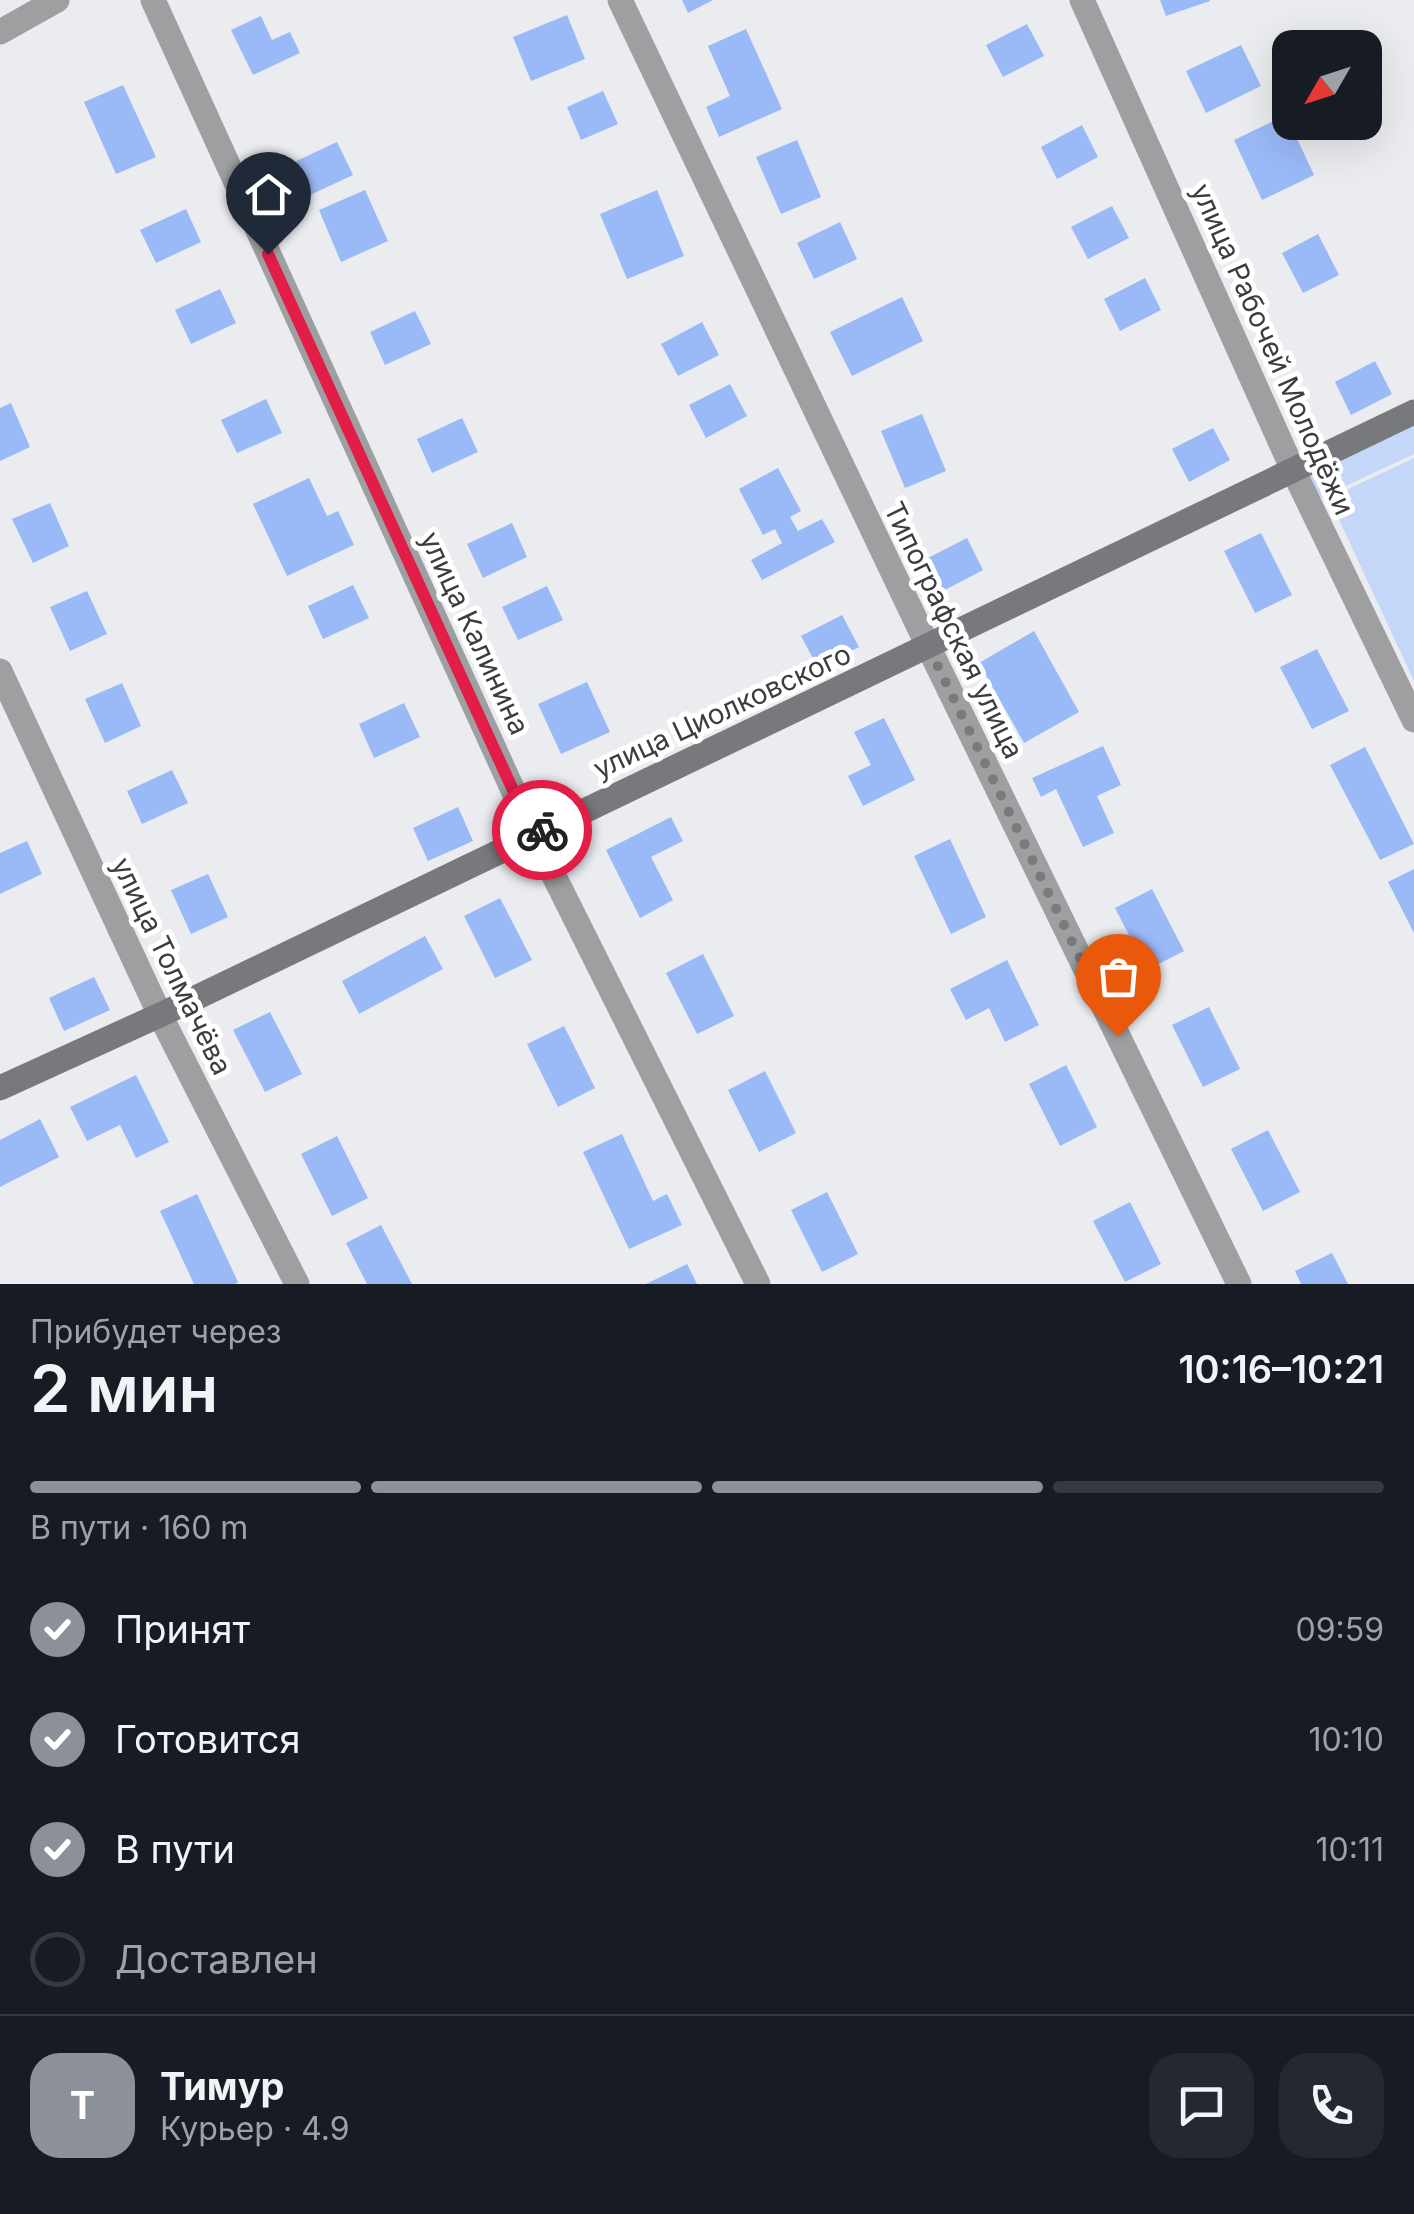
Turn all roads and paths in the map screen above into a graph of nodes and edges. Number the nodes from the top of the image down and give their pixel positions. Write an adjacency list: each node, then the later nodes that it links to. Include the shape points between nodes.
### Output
1 (57, 0): 5 (street)
2 (153, 0): 11 (street, улица Калинина)
3 (620, 0): 8 (street, Типографская улица)
4 (1082, 0): 7 (street, улица Рабочей Молодёжи)
5 (0, 32)
6 (1414, 412): 7 (main road, улица Циолковского)
7 (1293, 470): 8 (main road, улица Циолковского); 10 (street, улица Рабочей Молодёжи)
8 (928, 646): 11 (main road, улица Циолковского); 16 (street, Типографская улица)
9 (0, 671): 12 (street, улица Толмачёва)
10 (1414, 720)
11 (533, 834): 12 (main road, улица Циолковского); 15 (street, улица Калинина)
12 (160, 1015): 13 (main road, улица Циолковского); 14 (street, улица Толмачёва)
13 (0, 1088)
14 (297, 1284)
15 (758, 1284)
16 (1240, 1284)

